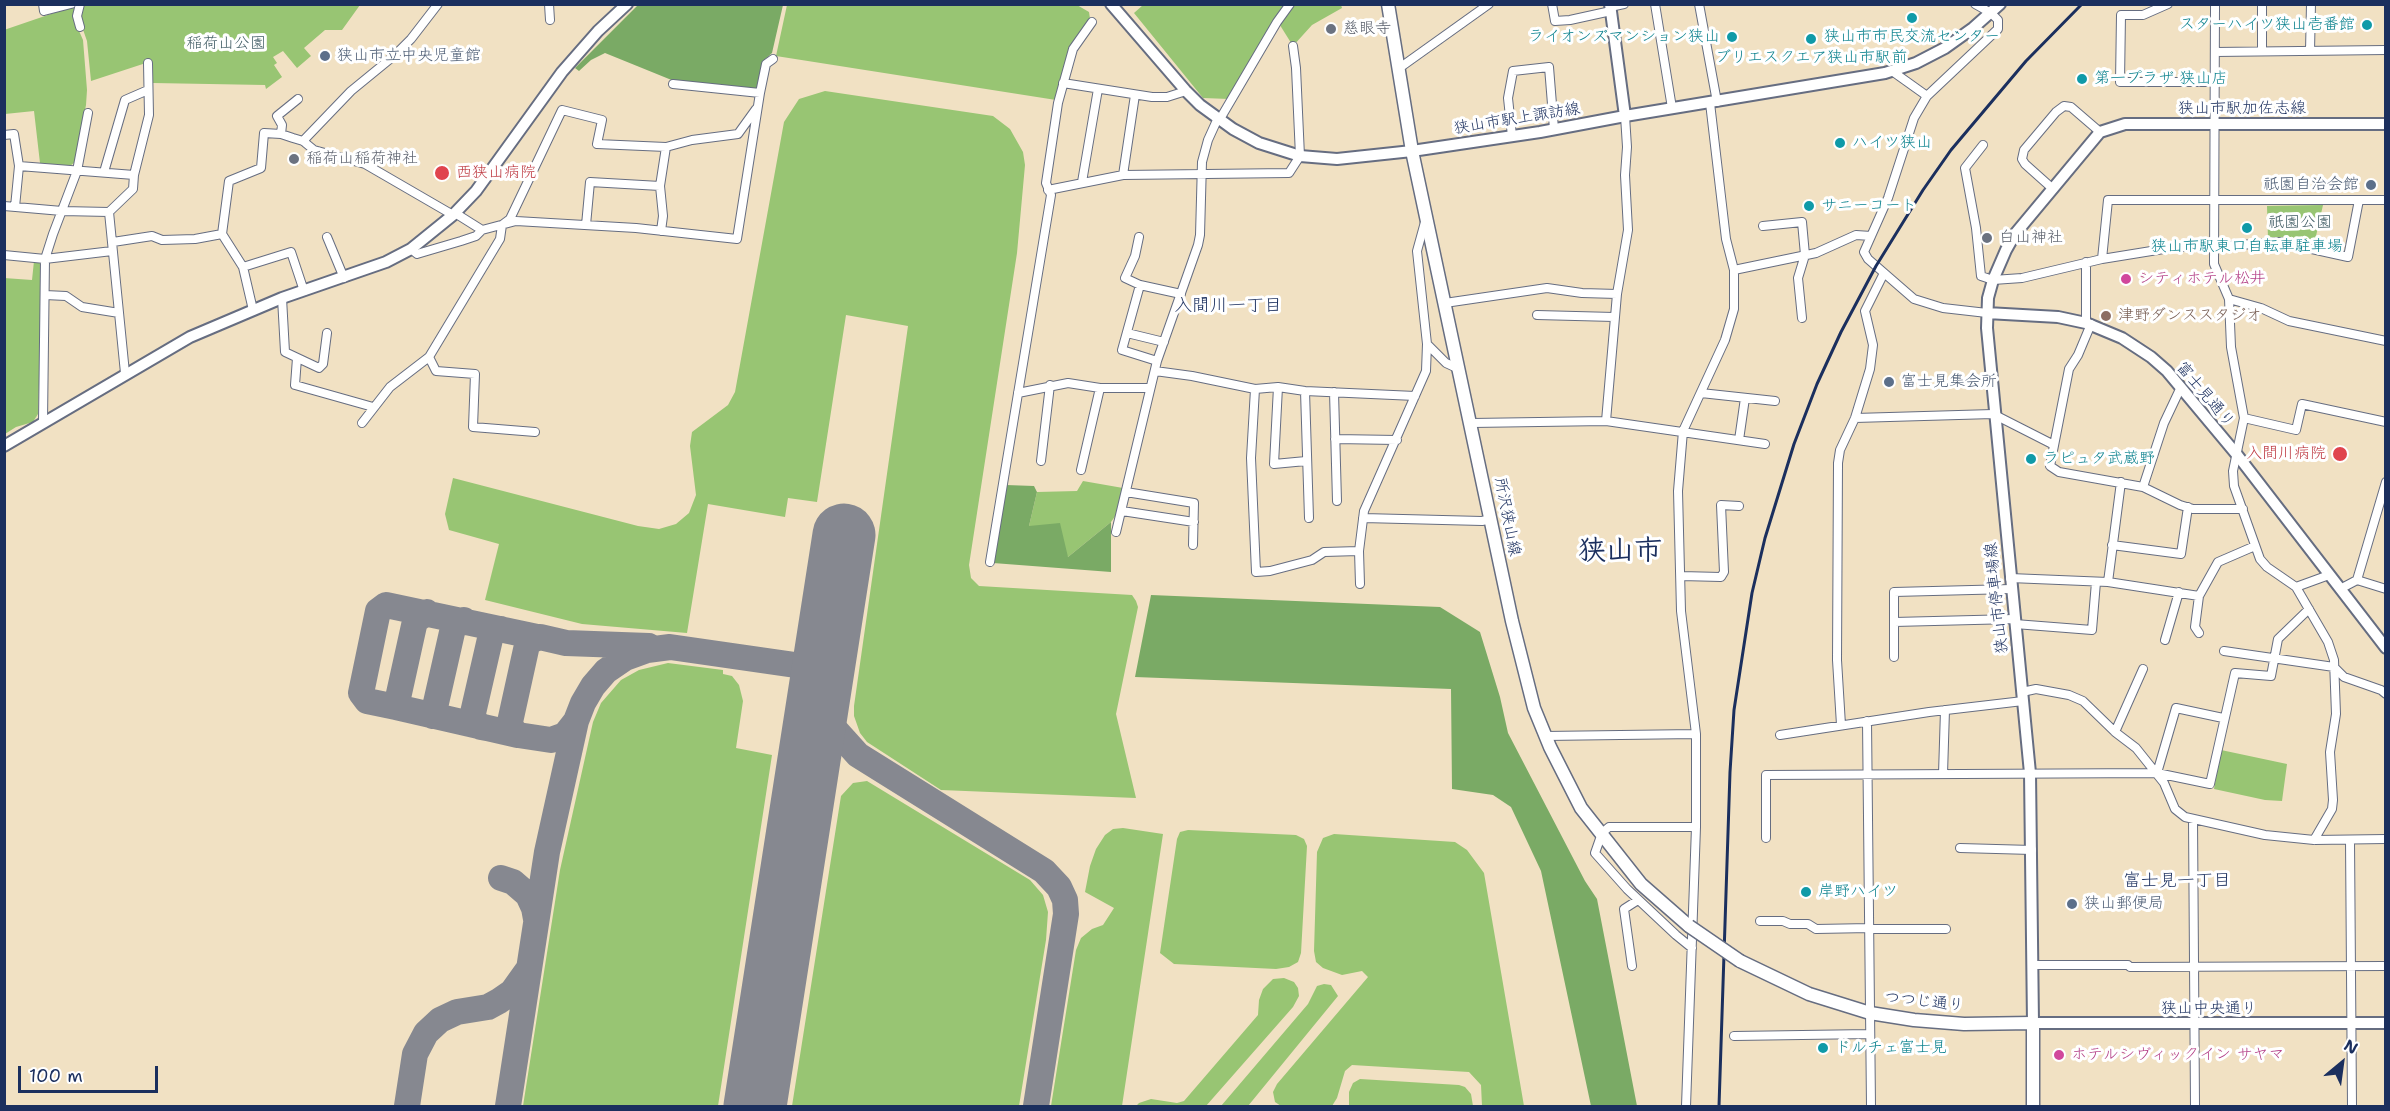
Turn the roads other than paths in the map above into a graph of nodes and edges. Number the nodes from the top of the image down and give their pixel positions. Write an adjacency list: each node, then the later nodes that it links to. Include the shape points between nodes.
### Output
1 (43, 4): 2 (street, via 44,11)
2 (71, 4)
3 (80, 4): 25 (street)
4 (438, 4): 59 (street, via 411,39 351,91)
5 (549, 4): 23 (street)
6 (627, 4): 81 (street, via 562,72)
7 (1111, 4): 41 (street, 狭山市駅上諏訪線)
8 (1290, 4): 51 (street)
9 (1388, 4): 34 (main road, 所沢狭山線)
10 (1489, 4): 34 (street)
11 (1552, 4): 21 (street, via 1555,21)
12 (1624, 4): 21 (street)
13 (1655, 4): 48 (street)
14 (1699, 4): 46 (street)
15 (2000, 4): 22 (street, 狭山市駅上諏訪線)
16 (2168, 4): 36 (street, via 2143,15 2121,15 2120,82)
17 (2215, 4): 31 (street)
18 (2262, 4): 29 (street)
19 (2311, 4): 30 (street)
20 (1976, 6): 22 (street); 26 (street)
21 (1611, 7): 50 (street)
22 (1991, 9): 26 (street, 狭山市駅上諏訪線); 44 (street, via 1998,20 1996,31)
23 (550, 20)
24 (1092, 22): 37 (street, via 1073,49)
25 (80, 27)
26 (1974, 27): 35 (street, 狭山市駅上諏訪線, via 1930,57)
27 (1293, 46): 63 (street)
28 (2385, 50): 30 (street)
29 (2262, 51): 30 (street); 31 (street)
30 (2310, 51)
31 (2215, 52): 36 (street)
32 (772, 59): 42 (street, via 766,64)
33 (148, 63): 40 (street)
34 (1398, 69): 62 (main road, 所沢狭山線)
35 (1892, 71): 44 (street); 46 (street, 狭山市駅上諏訪線)
36 (2215, 82): 52 (street)
37 (1063, 83): 39 (street); 73 (street)
38 (673, 84): 42 (street)
39 (1098, 89): 43 (street); 70 (street)
40 (148, 90): 66 (street, via 125,100); 68 (street, via 149,115)
41 (1186, 91): 43 (street, via 1167,97); 51 (street, 狭山市駅上諏訪線)
42 (760, 93): 47 (street)
43 (1135, 96): 69 (street)
44 (1926, 96): 89 (street, via 1914,118 1898,171)
45 (298, 99): 56 (street, via 277,116)
46 (1714, 102): 48 (street, 狭山市駅上諏訪線); 101 (street, via 1716,166)
47 (757, 108): 61 (street, via 738,134); 87 (street, via 737,239)
48 (1672, 108): 50 (street, 狭山市駅上諏訪線)
49 (88, 113): 65 (street)
50 (1625, 116): 54 (street, 狭山市駅上諏訪線); 108 (street, via 1628,230)
51 (1219, 119): 63 (street, 狭山市駅上諏訪線, via 1258,143); 67 (street, via 1208,140)
52 (2214, 124): 53 (street, 狭山市駅加佐志線); 55 (street, 狭山市駅加佐志線, via 2126,124); 74 (street)
53 (2385, 124)
54 (1554, 129): 58 (street, 狭山市駅上諏訪線); 58 (street, via 1549,67 1513,71 1508,98)
55 (2100, 132): 72 (street, 狭山市停車場線); 72 (street, via 2071,107 2064,106 2024,150 2025,164)
56 (282, 134): 59 (street); 88 (street, via 264,133 261,168 229,181)
57 (4, 135): 64 (street, via 14,134)
58 (1512, 136): 62 (street, 狭山市駅上諏訪線)
59 (303, 141): 81 (street, via 314,150 365,165)
60 (1983, 145): 104 (street, via 1965,168 1981,276)
61 (666, 147): 71 (street); 83 (street, via 597,144 602,120 562,110 510,219)
62 (1412, 151): 63 (street, 狭山市駅上諏訪線, via 1355,158); 82 (main road, 所沢狭山線)
63 (1300, 156): 67 (street, via 1289,173)
64 (19, 166): 65 (street); 78 (street)
65 (76, 171): 66 (street); 79 (street)
66 (104, 172): 68 (street)
67 (1201, 173): 69 (street); 107 (street, via 1200,235)
68 (134, 175): 80 (street, via 133,189)
69 (1124, 175): 70 (street)
70 (1082, 182): 73 (street)
71 (660, 186): 84 (street, via 590,182); 87 (street)
72 (2053, 189): 104 (street, 狭山市停車場線, via 2015,234)
73 (1048, 190): 139 (street, via 1051,195)
74 (2214, 200): 75 (street); 93 (street); 97 (street, via 2108,200)
75 (2359, 200): 76 (street); 93 (street, via 2348,257 2280,242)
76 (2385, 200)
77 (4, 206): 78 (street)
78 (15, 207): 79 (street)
79 (62, 211): 80 (street); 98 (street)
80 (109, 212): 92 (street)
81 (454, 214): 86 (street); 94 (street)
82 (1427, 218): 112 (main road, 所沢狭山線); 124 (street, via 1417,251)
83 (502, 225): 84 (street, via 516,220); 86 (street); 125 (street, via 500,239)
84 (586, 225): 87 (street)
85 (1764, 226): 96 (street, via 1802,222)
86 (482, 230): 94 (street, via 476,236 417,254)
87 (661, 231)
88 (222, 234): 92 (street, via 162,240 152,236); 100 (street)
89 (1871, 236): 96 (street, via 1856,234); 102 (street, via 1864,252)
90 (327, 237): 103 (street)
91 (1139, 237): 105 (street, via 1125,278)
92 (112, 246): 98 (street); 114 (street)
93 (2213, 247): 97 (street, via 2176,246); 111 (street, via 2214,264)
94 (411, 249): 103 (street)
95 (4, 255): 98 (street)
96 (1805, 255): 101 (street); 118 (street, via 1798,278)
97 (2102, 259): 99 (street)
98 (45, 260): 109 (street)
99 (2086, 262): 104 (street, via 2022,278); 119 (street)
100 (243, 267): 106 (street, via 291,252); 113 (street)
101 (1734, 270): 140 (street, via 1731,322)
102 (1884, 273): 115 (street, via 1903,291 1927,304); 146 (street, via 1865,311 1874,345)
103 (344, 278): 106 (street)
104 (1993, 280): 115 (street, 狭山市停車場線)
105 (1140, 285): 107 (street); 121 (street)
106 (304, 291): 110 (street)
107 (1181, 294): 123 (street)
108 (1617, 294): 112 (street, via 1547,288); 117 (street)
109 (45, 295): 114 (street, via 66,296 87,309); 149 (street)
110 (282, 298): 113 (street); 126 (street, via 285,352)
111 (2229, 299): 122 (street, via 2289,321); 147 (street, via 2231,347)
112 (1445, 303): 128 (main road, 所沢狭山線)
113 (253, 310): 130 (street, via 190,337)
114 (119, 313): 130 (street)
115 (1987, 313): 119 (street, 富士見通り, via 2058,317); 145 (street, 狭山市停車場線)
116 (1537, 315): 117 (street)
117 (1614, 317): 148 (street)
118 (1802, 318)
119 (2088, 324): 133 (street, 富士見通り, via 2133,344); 159 (street, via 2069,369)
120 (327, 333): 126 (street, via 323,364 319,368)
121 (1127, 333): 123 (street); 127 (street, via 1122,350)
122 (2385, 341)
123 (1164, 342): 127 (street)
124 (1427, 344): 128 (street, via 1446,363); 141 (street, via 1426,371)
125 (429, 357): 144 (street, via 390,387); 154 (street, via 436,371 476,374 472,427)
126 (297, 358): 144 (street, via 295,385)
127 (1157, 361): 129 (street)
128 (1459, 369): 152 (main road, 所沢狭山線)
129 (1155, 371): 135 (street); 136 (street)
130 (125, 374): 149 (street)
131 (1050, 385): 134 (street, via 1068,383); 139 (street); 162 (street)
132 (1278, 387): 136 (street); 137 (street); 163 (street, via 1274,464)
133 (2181, 387): 161 (street, 富士見通り); 167 (street, via 2164,423)
134 (1100, 388): 135 (street); 164 (street)
135 (1150, 388): 168 (street)
136 (1256, 389): 183 (street, via 1251,458 1256,572 1312,560 1324,552)
137 (1305, 391): 138 (street); 163 (street)
138 (1334, 392): 141 (street); 155 (street)
139 (1017, 393): 184 (street)
140 (1701, 393): 142 (street); 153 (street)
141 (1415, 396): 156 (street)
142 (1745, 398): 143 (street); 157 (street)
143 (1775, 401)
144 (373, 407): 151 (street)
145 (1994, 414): 146 (street); 159 (street); 190 (street, 狭山市停車場線)
146 (1855, 418): 213 (street, via 1838,463 1837,648)
147 (2244, 418): 150 (street, via 2296,430 2302,404); 161 (street)
148 (1606, 421): 152 (street); 153 (street)
149 (43, 422): 160 (street)
150 (2385, 422)
151 (362, 423)
152 (1472, 423): 177 (main road, 所沢狭山線)
153 (1683, 431): 157 (street); 186 (street, via 1678,491)
154 (535, 432)
155 (1335, 439): 156 (street); 170 (street)
156 (1397, 440): 176 (street)
157 (1739, 440): 158 (street)
158 (1766, 444)
159 (2054, 445): 165 (street, via 2050,466 2059,472)
160 (4, 446)
161 (2238, 456): 173 (street, via 2234,486); 185 (street, 富士見通り)
162 (1041, 461)
163 (1306, 461): 175 (street)
164 (1081, 470)
165 (2121, 482): 167 (street); 181 (street)
166 (2385, 482): 169 (street)
167 (2143, 487): 172 (street)
168 (1126, 492): 174 (street); 178 (street, via 1194,503)
169 (2383, 499): 187 (street)
170 (1337, 501)
171 (1739, 506): 186 (street, via 1721,505 1721,577)
172 (2188, 507): 173 (street); 181 (street, via 2181,554)
173 (2243, 509): 182 (street)
174 (1122, 511): 178 (street); 179 (street)
175 (1308, 518)
176 (1363, 518): 177 (street); 183 (street)
177 (1491, 519): 217 (main road, 所沢狭山線, via 1518,650)
178 (1194, 522): 180 (street)
179 (1116, 532)
180 (1193, 545)
181 (2112, 545): 189 (street)
182 (2255, 546): 192 (street, via 2267,567); 196 (street, via 2218,561)
183 (1359, 551): 191 (street)
184 (990, 562)
185 (2329, 575): 192 (street); 193 (street, 富士見通り)
186 (1681, 576): 215 (street, via 1681,611)
187 (2357, 580): 193 (street); 194 (street)
188 (2096, 582): 189 (street); 190 (street); 199 (street, via 2092,630)
189 (2108, 582): 195 (street)
190 (2011, 583): 198 (street, via 1894,592); 199 (street, 狭山市停車場線)
191 (1360, 584)
192 (2296, 587): 197 (street)
193 (2340, 589): 202 (street, 富士見通り)
194 (2385, 589)
195 (2179, 592): 196 (street); 201 (street)
196 (2199, 596): 200 (street, via 2195,627)
197 (2309, 609): 205 (street, via 2278,639); 206 (street, via 2332,650)
198 (1894, 622): 199 (street); 204 (street)
199 (2015, 622): 209 (street, 狭山市停車場線)
200 (2199, 633)
201 (2166, 640)
202 (2385, 648)
203 (2224, 651): 205 (street)
204 (1894, 657)
205 (2274, 658): 206 (street); 211 (street, via 2271,676 2235,673)
206 (2334, 667): 208 (street, via 2344,677); 227 (street, via 2332,809)
207 (2143, 669): 214 (street)
208 (2385, 694)
209 (2022, 697): 210 (street); 214 (street, via 2036,689 2069,695 2083,701); 219 (street, 狭山市停車場線)
210 (1945, 710): 212 (street); 221 (street)
211 (2223, 718): 218 (street, via 2176,708); 218 (street, via 2210,784)
212 (1867, 721): 213 (street); 220 (street)
213 (1841, 725): 216 (street)
214 (2115, 732): 218 (street)
215 (1696, 735): 217 (street); 223 (street)
216 (1780, 735)
217 (1545, 736): 224 (main road, 所沢狭山線, via 1581,808)
218 (2157, 772): 219 (street); 222 (street, via 2175,809)
219 (2030, 773): 221 (street); 230 (street, 狭山市停車場線)
220 (1868, 774): 221 (street); 225 (street, via 1767,775); 233 (street)
221 (1943, 774)
222 (2193, 819): 227 (street, via 2265,835); 240 (street)
223 (1696, 827): 224 (street, via 1609,828); 235 (street)
224 (1602, 833): 231 (street, via 1595,853); 236 (main road, 所沢狭山線, bridge, via 1641,884 1689,926)
225 (1766, 838)
226 (2385, 839): 228 (street)
227 (2314, 840): 228 (street)
228 (2350, 840): 241 (street)
229 (1960, 848): 230 (street)
230 (2032, 850): 237 (street, 狭山市停車場線)
231 (1638, 900): 235 (street); 238 (street, via 1624,909)
232 (1760, 921): 233 (street, via 1808,924 1816,929)
233 (1870, 928): 234 (street); 242 (street)
234 (1946, 929)
235 (1692, 948): 249 (street)
236 (1740, 962): 242 (main road, つつじ通り, via 1809,994)
237 (2032, 965): 240 (street); 243 (street, 狭山市停車場線)
238 (1632, 966)
239 (2385, 966): 241 (street)
240 (2194, 967): 241 (street); 246 (street)
241 (2351, 967): 244 (street)
242 (1870, 1012): 243 (main road, つつじ通り, via 1914,1020); 247 (street)
243 (2033, 1023): 246 (street, 狭山中央通り); 251 (main road)
244 (2351, 1023): 245 (street, 狭山中央通り); 246 (street, 狭山中央通り); 253 (street)
245 (2385, 1023)
246 (2194, 1024): 252 (street)
247 (1870, 1034): 248 (street); 250 (street)
248 (1734, 1036)
249 (1686, 1107)
250 (1870, 1107)
251 (2033, 1107)
252 (2195, 1107)
253 (2352, 1107)

